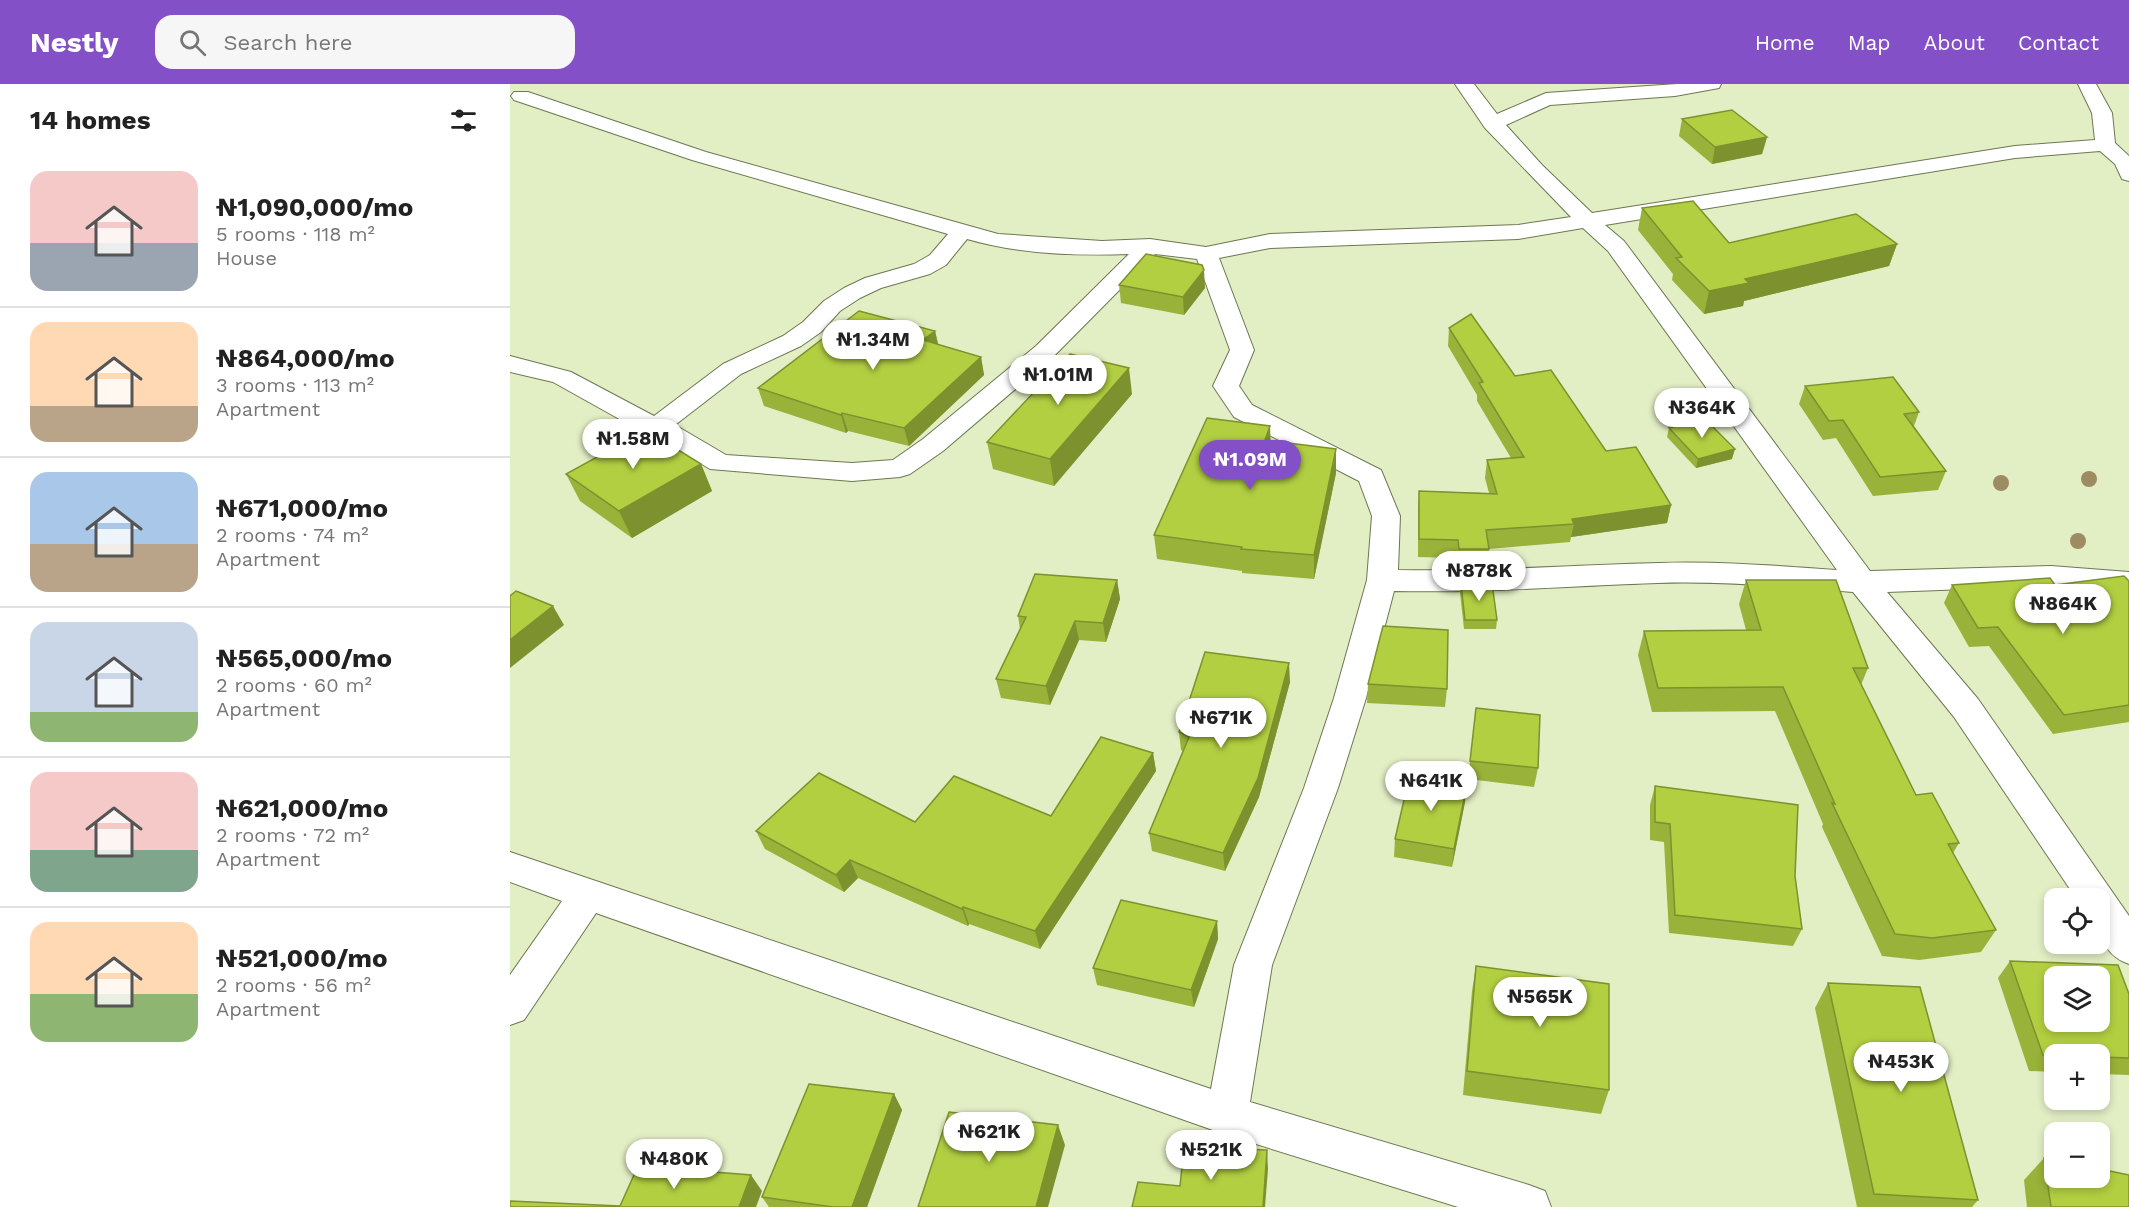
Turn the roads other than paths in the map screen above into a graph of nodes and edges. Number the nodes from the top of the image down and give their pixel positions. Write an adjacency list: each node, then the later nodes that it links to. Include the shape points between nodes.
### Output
1 (553, 84): 5 (street)
2 (1464, 84): 6 (street)
3 (1712, 84): 6 (street, via 1546,99)
4 (2087, 84): 7 (street, via 2101,104)
5 (516, 98): 10 (street, via 699,156)
6 (1492, 124): 9 (street)
7 (2105, 145): 8 (street, via 2124,162); 9 (street, via 2015,152)
8 (2129, 175)
9 (1587, 221): 11 (street); 13 (street)
10 (962, 231): 12 (street, via 997,241 1101,248); 16 (street, via 938,260 852,293 792,341 732,369)
11 (1518, 232): 13 (street); 14 (street, via 1270,241)
12 (1150, 246): 14 (street); 16 (street, via 1045,351 900,468 852,472 720,463)
13 (1616, 246): 18 (street)
14 (1206, 254): 17 (street, via 1242,350 1226,386 1243,411 1371,476 1386,516)
15 (510, 364): 16 (street, via 562,377)
16 (657, 426)
17 (1382, 580): 18 (street, via 1465,582 1733,573); 26 (street, via 1324,777 1253,965)
18 (1862, 582): 19 (street, via 2051,576); 21 (street, via 1966,708)
19 (2129, 582)
20 (510, 867): 22 (street)
21 (2089, 888)
22 (587, 895): 25 (street); 26 (street)
23 (2110, 919): 24 (street)
24 (2129, 947)
25 (510, 1007)
26 (1227, 1115): 27 (street)
27 (1529, 1207)

